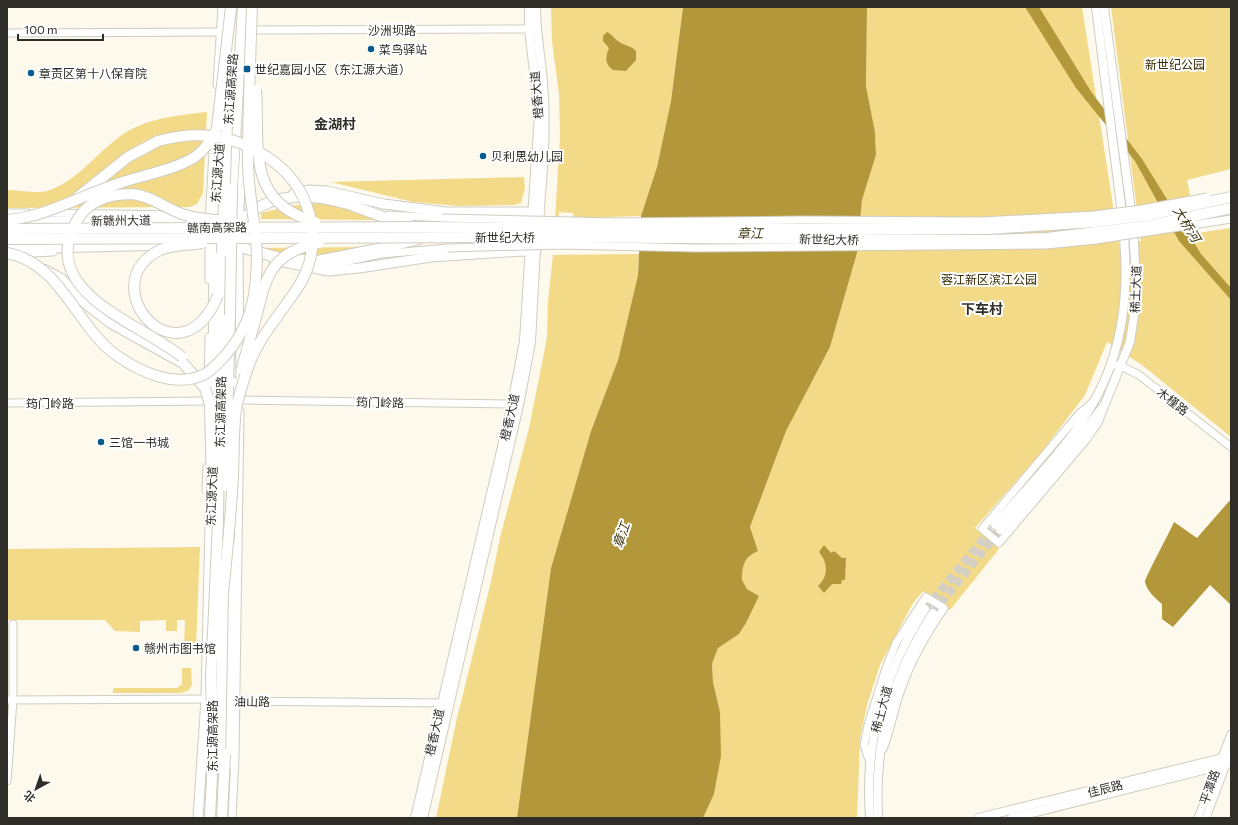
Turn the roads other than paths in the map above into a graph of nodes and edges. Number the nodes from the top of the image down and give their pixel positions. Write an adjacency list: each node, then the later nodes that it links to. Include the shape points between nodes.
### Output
1 (222, 7): 14 (street)
2 (228, 7): 14 (main road, 东江源大道)
3 (231, 7): 20 (highway, bridge, via 216,128 212,139 202,151 191,160 177,166 141,175)
4 (236, 7): 38 (highway, 东江源高架路, bridge, via 227,124)
5 (243, 7): 52 (highway, 东江源高架路, bridge, via 232,189)
6 (248, 7): 13 (main road, 东江源大道)
7 (253, 7): 13 (highway, bridge)
8 (529, 7): 12 (main road, 橙香大道)
9 (536, 7): 12 (main road, 橙香大道)
10 (1096, 7): 42 (main road, 稀土大道, via 1126,244 1125,292 1120,337)
11 (1104, 7): 43 (main road, 稀土大道, via 1135,243 1137,295 1130,342)
12 (532, 29): 13 (street, 沙洲坝路); 22 (main road, 橙香大道, via 543,83 545,119)
13 (251, 30): 27 (main road, 东江源大道, via 237,157); 29 (highway, bridge, via 259,168 266,186 279,203 297,215 319,222); 41 (highway, bridge, via 248,168 253,207 256,277 253,301 245,327 239,340 216,366 205,374 186,379 152,375 133,367 114,354 99,339)
14 (223, 32): 15 (street); 26 (main road, 东江源大道)
15 (7, 33)
16 (310, 190): 17 (street, bridge, via 343,196 393,217 616,222 1045,219 1128,211); 19 (main road, via 295,192); 22 (main road, via 344,194 427,211)
17 (1231, 193)
18 (1231, 197): 29 (highway, 新世纪大桥, bridge, via 1144,216 988,229)
19 (271, 201): 27 (main road); 29 (highway, via 310,197 342,202 379,216)
20 (64, 204): 25 (highway, bridge, via 40,214); 46 (highway, bridge, via 82,194 140,149 165,139 195,134 224,137 250,146 274,161 290,178 306,202 314,232 312,248 300,283 255,351)
21 (1231, 208): 32 (highway, 新世纪大桥, bridge, via 1147,226 1047,238)
22 (536, 212): 37 (main road, 橙香大道)
23 (7, 213): 26 (street, via 136,214)
24 (1231, 219): 40 (street, bridge, via 1096,240 1046,245 696,248 561,245 448,248 381,254 329,265 292,263)
25 (7, 221): 26 (main road, 新赣州大道)
26 (210, 221): 27 (main road, 新赣州大道); 34 (main road, 东江源大道)
27 (237, 222): 35 (main road, 东江源大道)
28 (318, 227): 29 (highway, 赣南高架路, bridge); 30 (highway, 赣南高架路, bridge); 44 (highway, bridge, via 205,219 184,215 134,194 108,196 96,201 78,217 70,232 67,249 70,271 78,285 102,306 178,353 192,367)
29 (427, 227)
30 (7, 229)
31 (325, 238): 32 (highway, 赣南高架路, bridge); 33 (highway, 赣南高架路, bridge); 38 (highway, bridge, via 259,244 203,243 162,249 150,256 136,278 136,302 149,323 173,333 186,332 199,326 212,310 218,295)
32 (425, 238): 35 (highway, via 317,261 280,258); 46 (highway, bridge, via 324,242 301,246 282,259 266,279 242,369)
33 (7, 240)
34 (211, 246): 35 (main road); 36 (main road); 39 (street); 45 (main road, 东江源大道)
35 (236, 246): 40 (street); 46 (street, via 240,298); 59 (main road, 东江源大道)
36 (7, 249)
37 (533, 252): 40 (main road, via 431,257 328,271 287,264); 49 (main road, 橙香大道)
38 (222, 253): 52 (highway, 东江源高架路, bridge)
39 (7, 254): 41 (highway, bridge, via 16,255)
40 (258, 255)
41 (37, 265): 44 (highway, bridge, via 61,280 111,323 183,363)
42 (1111, 364): 43 (street, 木槿路); 48 (main road, 稀土大道)
43 (1121, 366): 50 (main road, 稀土大道); 51 (street, 木槿路, via 1139,375)
44 (205, 388): 52 (highway, bridge, via 210,405)
45 (211, 401): 47 (street, 筠门岭路); 57 (main road, 东江源大道)
46 (238, 402): 49 (street, 筠门岭路); 52 (highway, bridge, via 231,520); 59 (street, via 240,525)
47 (7, 403)
48 (1092, 403): 50 (main road, 稀土大道, via 998,528 1065,456); 50 (street, via 1079,414 982,529 999,543 1086,440 1098,423)
49 (516, 404): 60 (main road, 橙香大道)
50 (1105, 405)
51 (1231, 447)
52 (218, 592): 56 (highway, 东江源高架路, bridge)
53 (925, 609): 64 (main road, 稀土大道, via 907,638 880,706)
54 (933, 613): 63 (main road, 稀土大道, via 916,639 889,704 880,741)
55 (13, 624): 58 (street)
56 (216, 676): 68 (highway, bridge); 69 (highway, 东江源高架路, bridge); 70 (highway, 东江源高架路, bridge); 71 (highway, bridge, via 225,756)
57 (204, 699): 58 (street, 油山路); 59 (street, 油山路); 66 (street); 67 (main road, 东江源大道)
58 (10, 700): 65 (street)
59 (232, 701): 60 (street, 油山路); 72 (main road, 东江源大道); 73 (street, via 235,756)
60 (445, 703): 74 (main road, 橙香大道); 75 (main road, 橙香大道)
61 (1231, 734): 62 (street, 平潭路)
62 (1226, 760): 78 (main road, 佳辰路); 79 (main road, 佳辰路); 80 (street, 平潭路); 81 (street, 平潭路)
63 (879, 761): 64 (street, via 913,660 922,640 944,608 926,596 896,643 884,671 864,745); 77 (main road, 稀土大道)
64 (870, 765): 76 (main road, 稀土大道)
65 (7, 781)
66 (194, 818)
67 (198, 818)
68 (203, 818)
69 (210, 818)
70 (217, 818)
71 (222, 818)
72 (226, 818)
73 (232, 818)
74 (415, 818)
75 (423, 818)
76 (870, 818)
77 (878, 818)
78 (978, 818)
79 (1012, 818)
80 (1198, 818)
81 (1206, 818)

